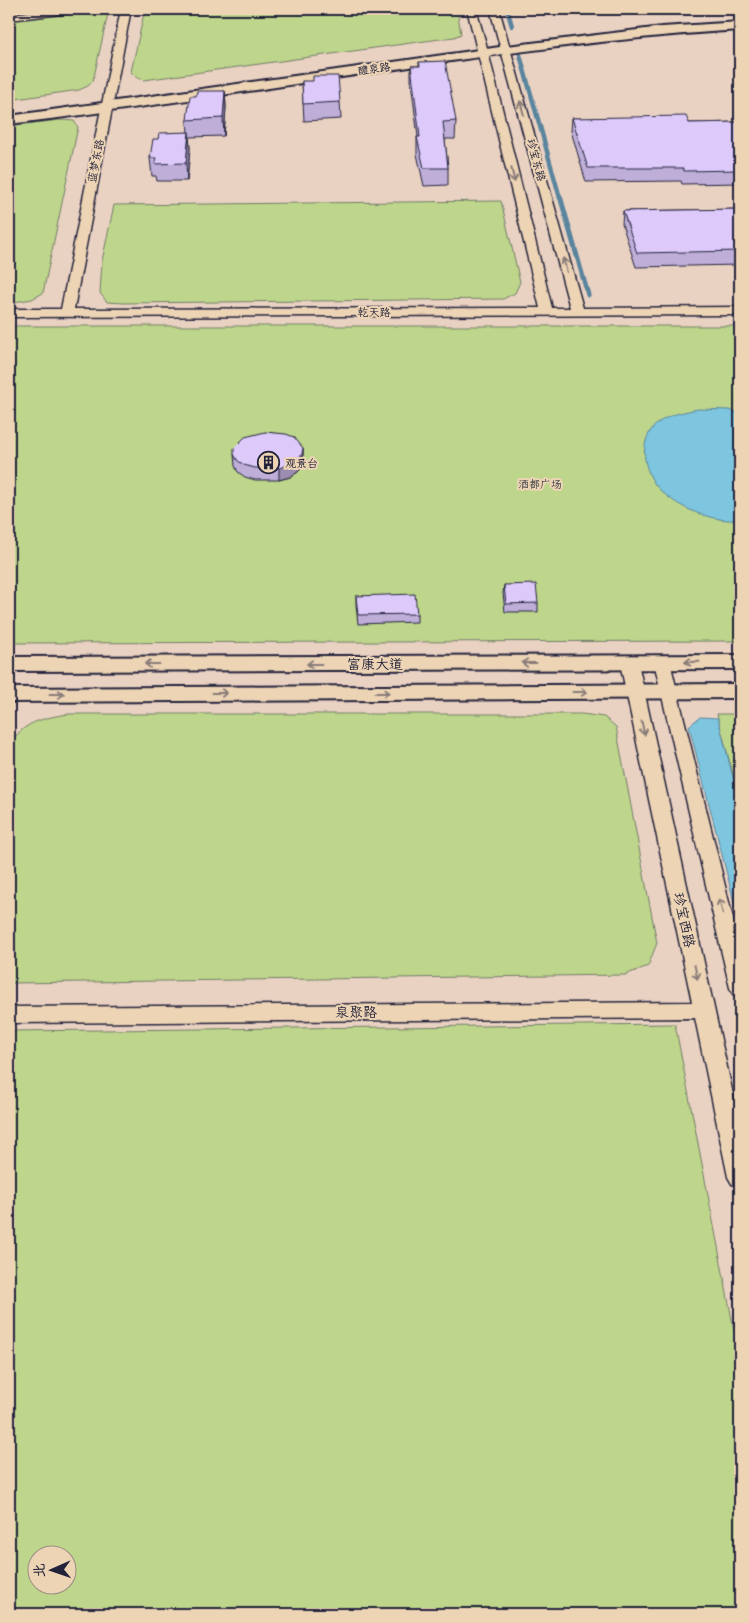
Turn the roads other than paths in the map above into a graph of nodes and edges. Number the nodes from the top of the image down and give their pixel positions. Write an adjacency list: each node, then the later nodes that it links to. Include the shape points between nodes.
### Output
1 (79, 9): 5 (street)
2 (126, 9): 10 (street, 蓝梦东路)
3 (470, 9): 9 (street, 珍宝东路)
4 (495, 9): 8 (street, 珍宝东路)
5 (9, 17)
6 (740, 17): 8 (street, 醴泉路, via 654,23)
7 (740, 26): 8 (street, 醴泉路)
8 (505, 46): 9 (street, 醴泉路); 15 (street, 珍宝东路, one-way to 8)
9 (482, 49): 10 (street, 醴泉路); 14 (street, 珍宝东路, one-way to 14)
10 (107, 102): 11 (street, 醴泉路); 12 (street, 醴泉路); 17 (street, 蓝梦东路)
11 (9, 111)
12 (9, 120)
13 (740, 311): 15 (street, 乾天路)
14 (547, 312): 15 (street, 乾天路); 17 (street, 乾天路)
15 (578, 312)
16 (9, 313): 17 (street, 乾天路)
17 (67, 313)
18 (662, 662): 19 (street, 富康大道, one-way to 18); 20 (street, 富康大道); 24 (street)
19 (740, 662)
20 (629, 663): 21 (street, 富康大道, one-way to 21); 23 (street, 珍宝西路)
21 (9, 664)
22 (740, 691): 24 (street, 富康大道)
23 (634, 692): 24 (street, 富康大道); 25 (street, 富康大道, one-way to 23); 27 (street, 珍宝西路, one-way to 27)
24 (669, 692): 26 (street, one-way to 24)
25 (9, 694)
26 (740, 988)
27 (704, 1010): 28 (street, 泉聚路); 29 (street, 珍宝西路)
28 (9, 1015)
29 (740, 1177)

